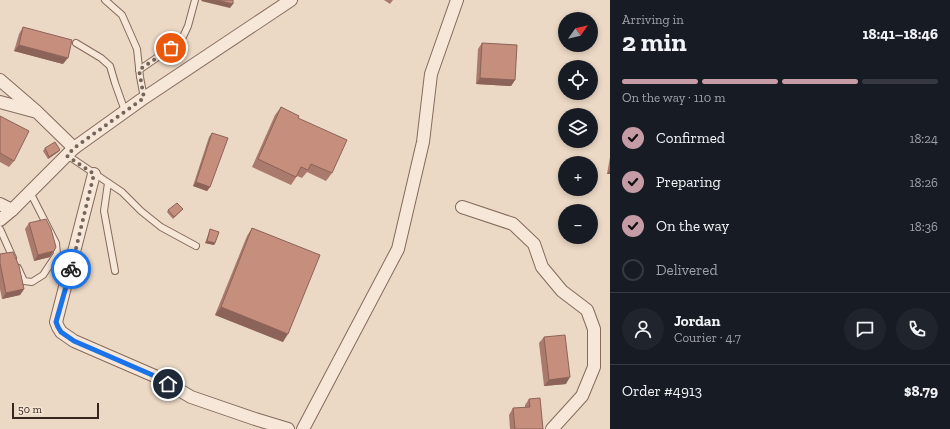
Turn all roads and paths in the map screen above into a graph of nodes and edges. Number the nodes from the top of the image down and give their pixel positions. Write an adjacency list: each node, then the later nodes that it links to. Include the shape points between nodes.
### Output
1 (105, 0): 6 (lane, via 122,15 137,49)
2 (195, 0): 6 (lane, via 181,41)
3 (291, 0): 8 (street)
4 (457, 0): 24 (street, via 431,74 423,142 398,250)
5 (76, 43): 10 (lane, via 110,66)
6 (139, 70): 8 (lane)
7 (0, 80): 11 (street)
8 (144, 98): 10 (street)
9 (0, 102): 11 (street)
10 (125, 111): 12 (street)
11 (37, 112): 12 (street)
12 (71, 152): 13 (lane); 15 (street)
13 (94, 174): 14 (lane); 23 (street, via 56,322 61,332 74,341 157,377 191,397)
14 (108, 183): 21 (lane, via 122,192 161,227); 22 (lane, via 104,211)
15 (30, 192): 18 (street); 20 (lane, via 56,243 57,254 42,275 32,282 24,281)
16 (0, 204): 18 (street)
17 (462, 207): 25 (street, via 513,224 534,244 542,267 562,291 587,310 594,329 594,366 582,396)
18 (12, 210): 19 (street)
19 (0, 220)
20 (0, 229)
21 (196, 246)
22 (115, 271)
23 (288, 429)
24 (303, 429)
25 (552, 429)

